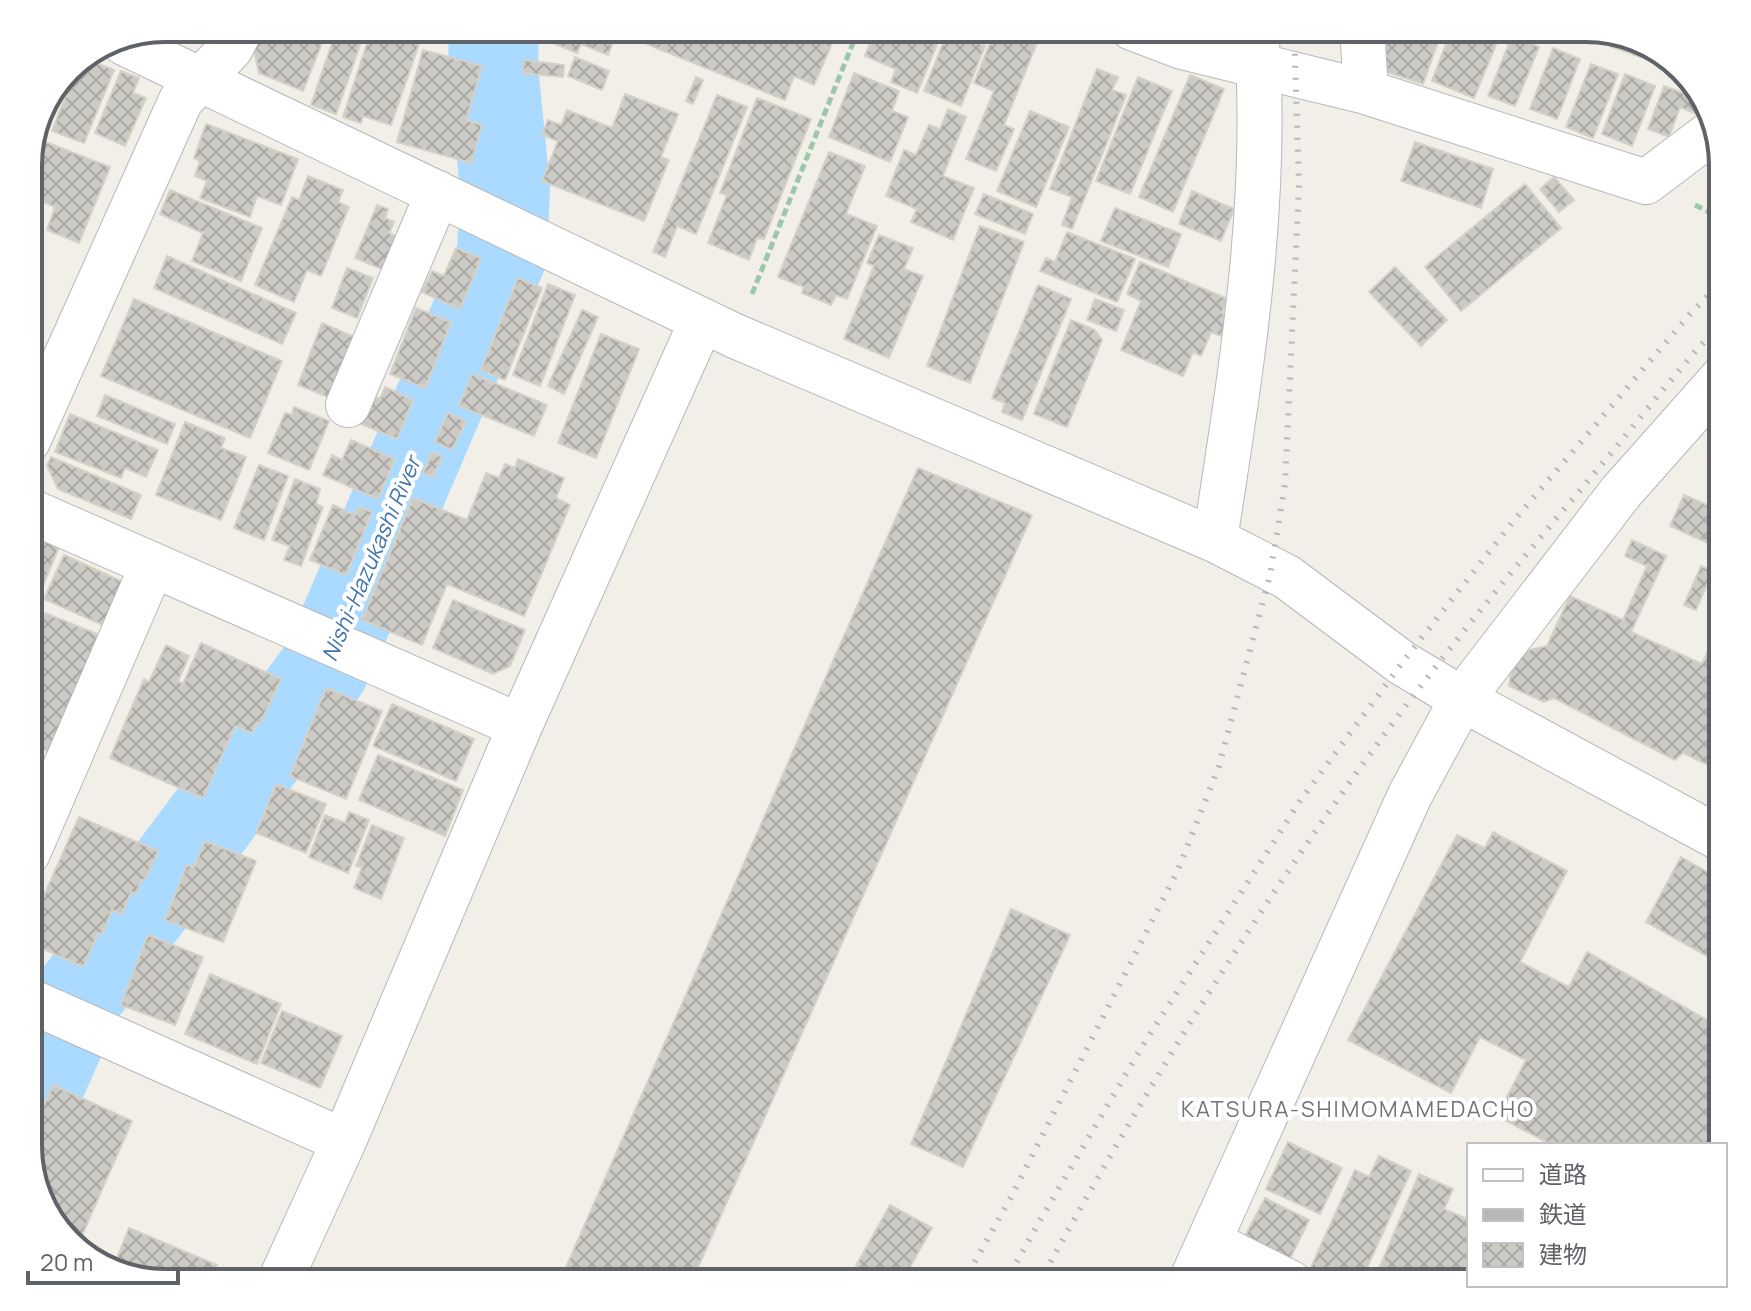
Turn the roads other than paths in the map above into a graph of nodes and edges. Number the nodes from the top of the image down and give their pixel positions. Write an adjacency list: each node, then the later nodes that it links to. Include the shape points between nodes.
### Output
1 (234, 42): 6 (street)
2 (1169, 42): 5 (street, via 1182,47)
3 (1363, 42): 7 (street)
4 (132, 47): 6 (street)
5 (1258, 47): 7 (street); 15 (street, via 1258,215)
6 (201, 79): 9 (street); 13 (street, via 181,100)
7 (1366, 92): 8 (street, via 1646,182)
8 (1706, 137)
9 (452, 199): 10 (street); 12 (street)
10 (718, 328): 15 (street); 18 (street)
11 (1709, 393): 17 (street, via 1621,492)
12 (348, 405)
13 (42, 410)
14 (42, 516): 16 (street)
15 (1215, 540): 17 (street, via 1287,577 1402,663)
16 (152, 566): 18 (street); 19 (street)
17 (1462, 699): 20 (street); 23 (street, via 1410,795)
18 (520, 726): 22 (street)
19 (42, 821)
20 (1709, 832)
21 (55, 1012): 22 (street)
22 (344, 1141): 24 (street)
23 (1209, 1242): 25 (street); 26 (street)
24 (285, 1269)
25 (1196, 1269)
26 (1263, 1269)

